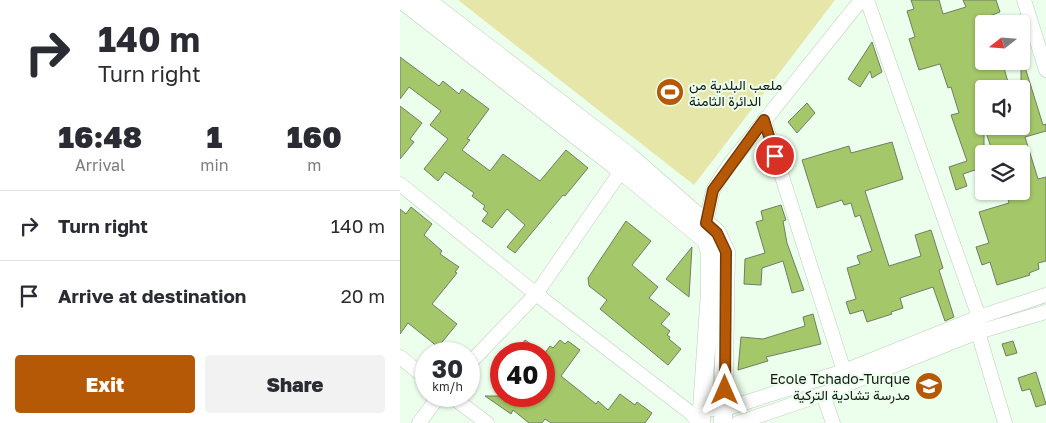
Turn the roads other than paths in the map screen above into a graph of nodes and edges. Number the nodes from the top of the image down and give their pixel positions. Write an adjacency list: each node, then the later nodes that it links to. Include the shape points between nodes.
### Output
1 (402, 0): 8 (street)
2 (426, 0): 8 (street)
3 (861, 0): 7 (street)
4 (867, 0): 14 (street)
5 (1024, 0): 6 (street)
6 (1046, 70)
7 (764, 120): 10 (street, via 713,190); 19 (street)
8 (626, 164): 10 (street); 11 (street); 24 (street, via 706,240 710,253 710,291)
9 (400, 184): 11 (street)
10 (706, 223): 23 (street, via 717,233 726,252)
11 (536, 294): 16 (street); 24 (street)
12 (1046, 295): 14 (street)
13 (1046, 312): 15 (street)
14 (979, 317): 19 (street)
15 (978, 332): 20 (street); 29 (street)
16 (480, 353)
17 (400, 357): 18 (street)
18 (415, 369)
19 (844, 372): 23 (street)
20 (824, 394): 27 (street); 28 (street)
21 (431, 407): 25 (street)
22 (466, 407): 26 (street)
23 (724, 416): 24 (street)
24 (698, 417)
25 (419, 423)
26 (487, 423)
27 (738, 423)
28 (833, 423)
29 (1005, 423)

